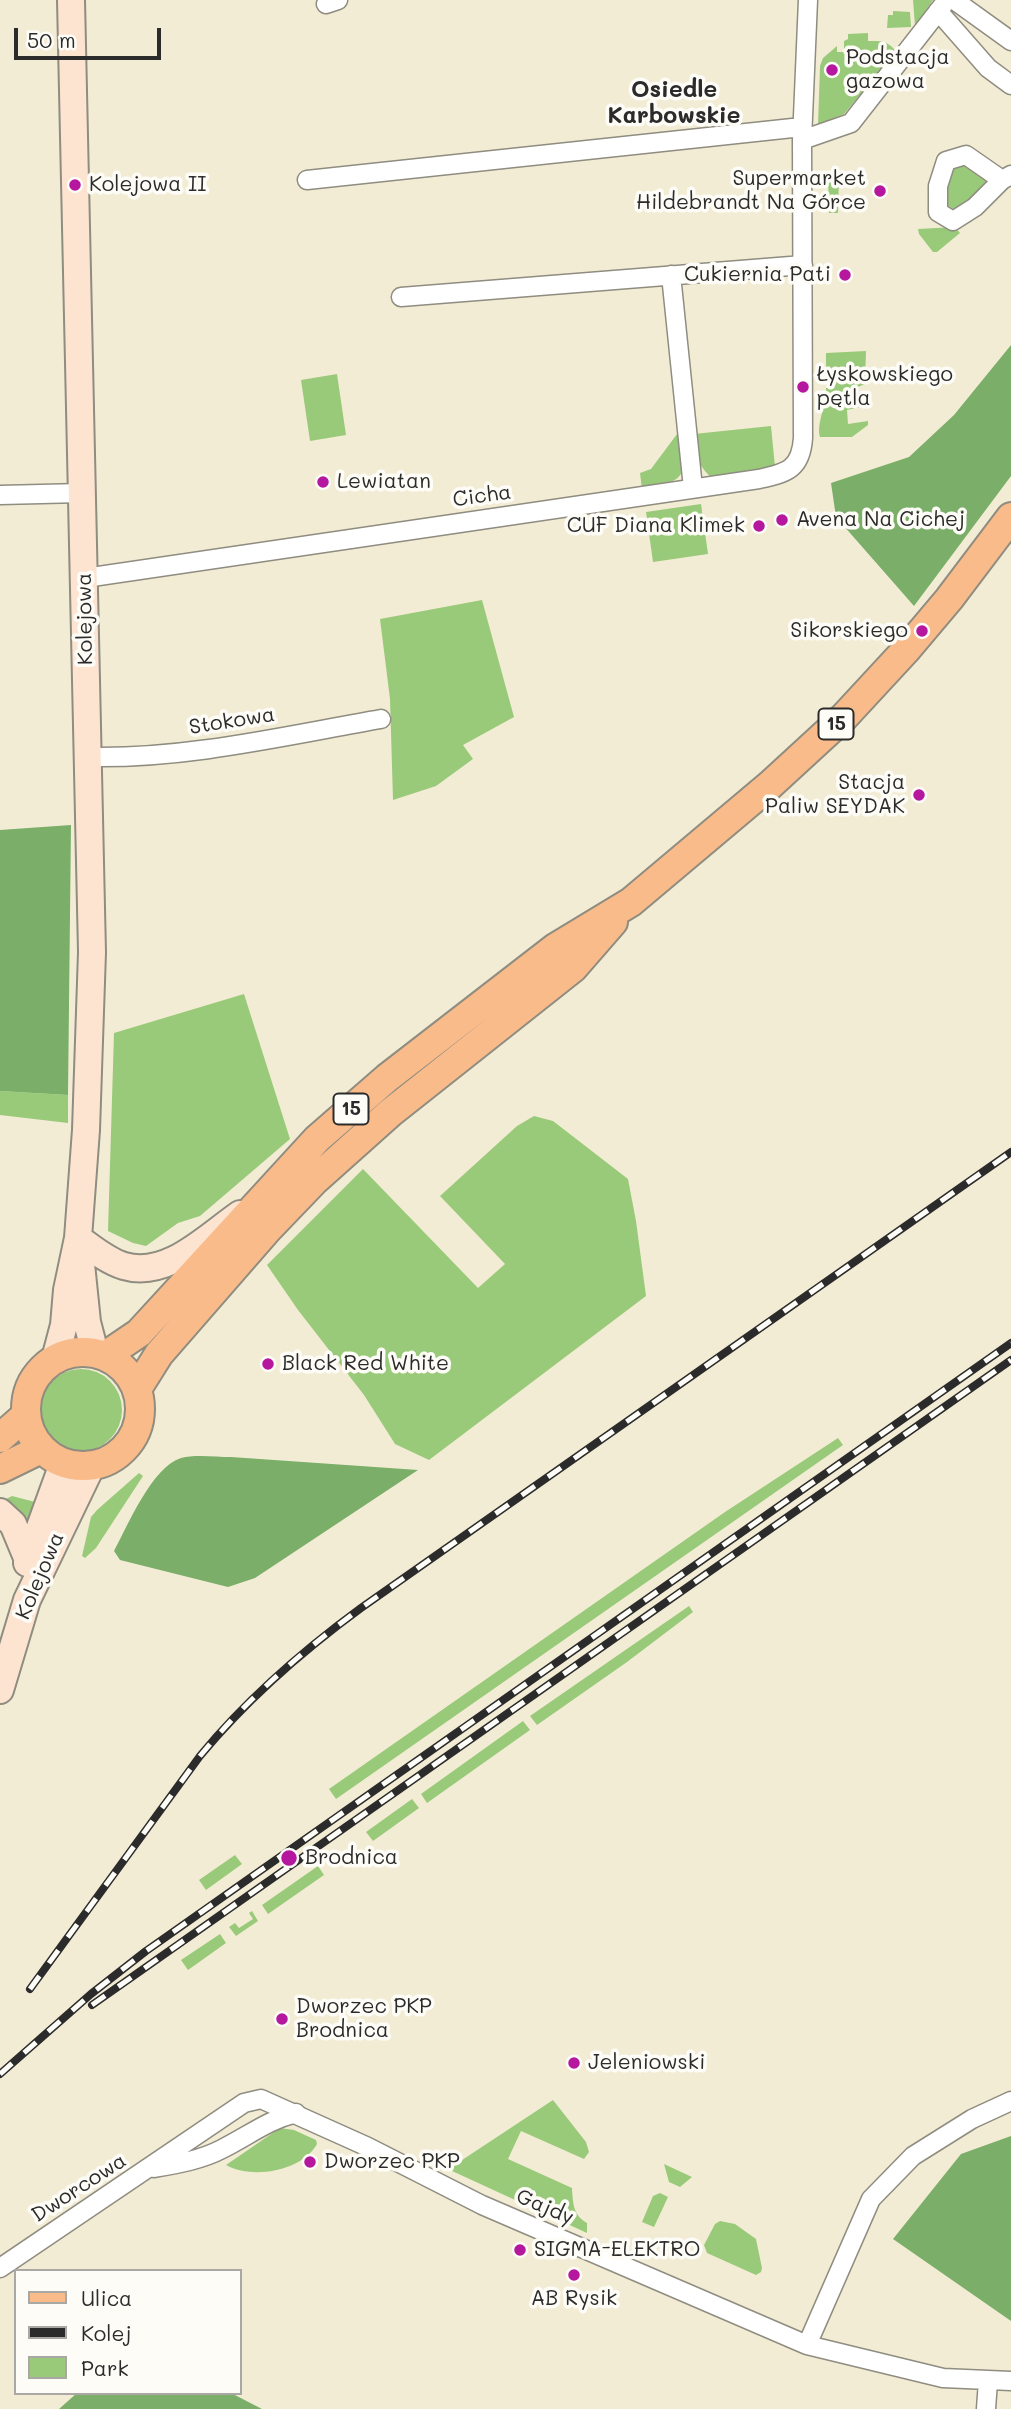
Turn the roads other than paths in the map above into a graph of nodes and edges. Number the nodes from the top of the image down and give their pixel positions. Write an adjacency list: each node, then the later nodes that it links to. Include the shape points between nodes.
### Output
1 (71, 0): 13 (street, Kolejowa)
2 (808, 0): 7 (street)
3 (954, 0): 5 (street)
4 (942, 5): 6 (street, via 988,68); 7 (street, via 850,123)
5 (1011, 41)
6 (1011, 85)
7 (802, 134): 8 (street); 9 (street)
8 (307, 180)
9 (803, 265): 10 (street); 12 (street, Cicha, via 803,438 799,461 778,475)
10 (671, 275): 11 (street); 12 (street)
11 (401, 297)
12 (694, 488): 16 (street, Cicha)
13 (82, 493): 14 (street); 16 (street, Kolejowa)
14 (0, 495)
15 (1011, 517): 19 (main road, 15, via 949,599 863,697 769,785)
16 (85, 578): 18 (street, Kolejowa)
17 (381, 719): 18 (street, Stokowa, via 207,750)
18 (89, 758): 21 (street, Kolejowa, via 92,952)
19 (631, 902): 20 (main road, 15, via 555,948 387,1077); 24 (main road, 15, via 573,968 390,1113 315,1180 159,1354)
20 (258, 1200): 21 (street, via 176,1259 159,1266 126,1267); 22 (main road, 15, via 139,1333)
21 (78, 1238): 22 (street, Kolejowa, via 87,1322); 23 (street, Kolejowa)
22 (100, 1355): 23 (main road, 15, via 81,1352); 24 (main road, via 119,1364)
23 (55, 1359): 25 (main road, via 32,1383)
24 (137, 1389): 28 (main road, via 141,1405 133,1438 115,1457)
25 (25, 1416): 26 (main road); 27 (main road, via 30,1434)
26 (0, 1438)
27 (52, 1457): 28 (main road); 29 (main road); 31 (street, Kolejowa)
28 (91, 1467): 33 (street, Kolejowa, via 27,1600)
29 (0, 1469)
30 (0, 1512): 31 (street, via 13,1524)
31 (28, 1560): 32 (street, Kolejowa)
32 (0, 1630)
33 (0, 1690)
34 (1011, 2101): 38 (street, via 913,2156 871,2199)
35 (296, 2113): 36 (street, Dworcowa, via 263,2124 201,2158); 36 (street, Dworcowa, via 261,2099 244,2103); 38 (street, Gajdy, via 482,2205)
36 (148, 2169): 37 (street, Dworcowa)
37 (0, 2268)
38 (807, 2344): 39 (street, Gajdy, via 943,2378)
39 (988, 2381): 40 (street, Gajdy); 41 (street)
40 (1011, 2381)
41 (986, 2409)

